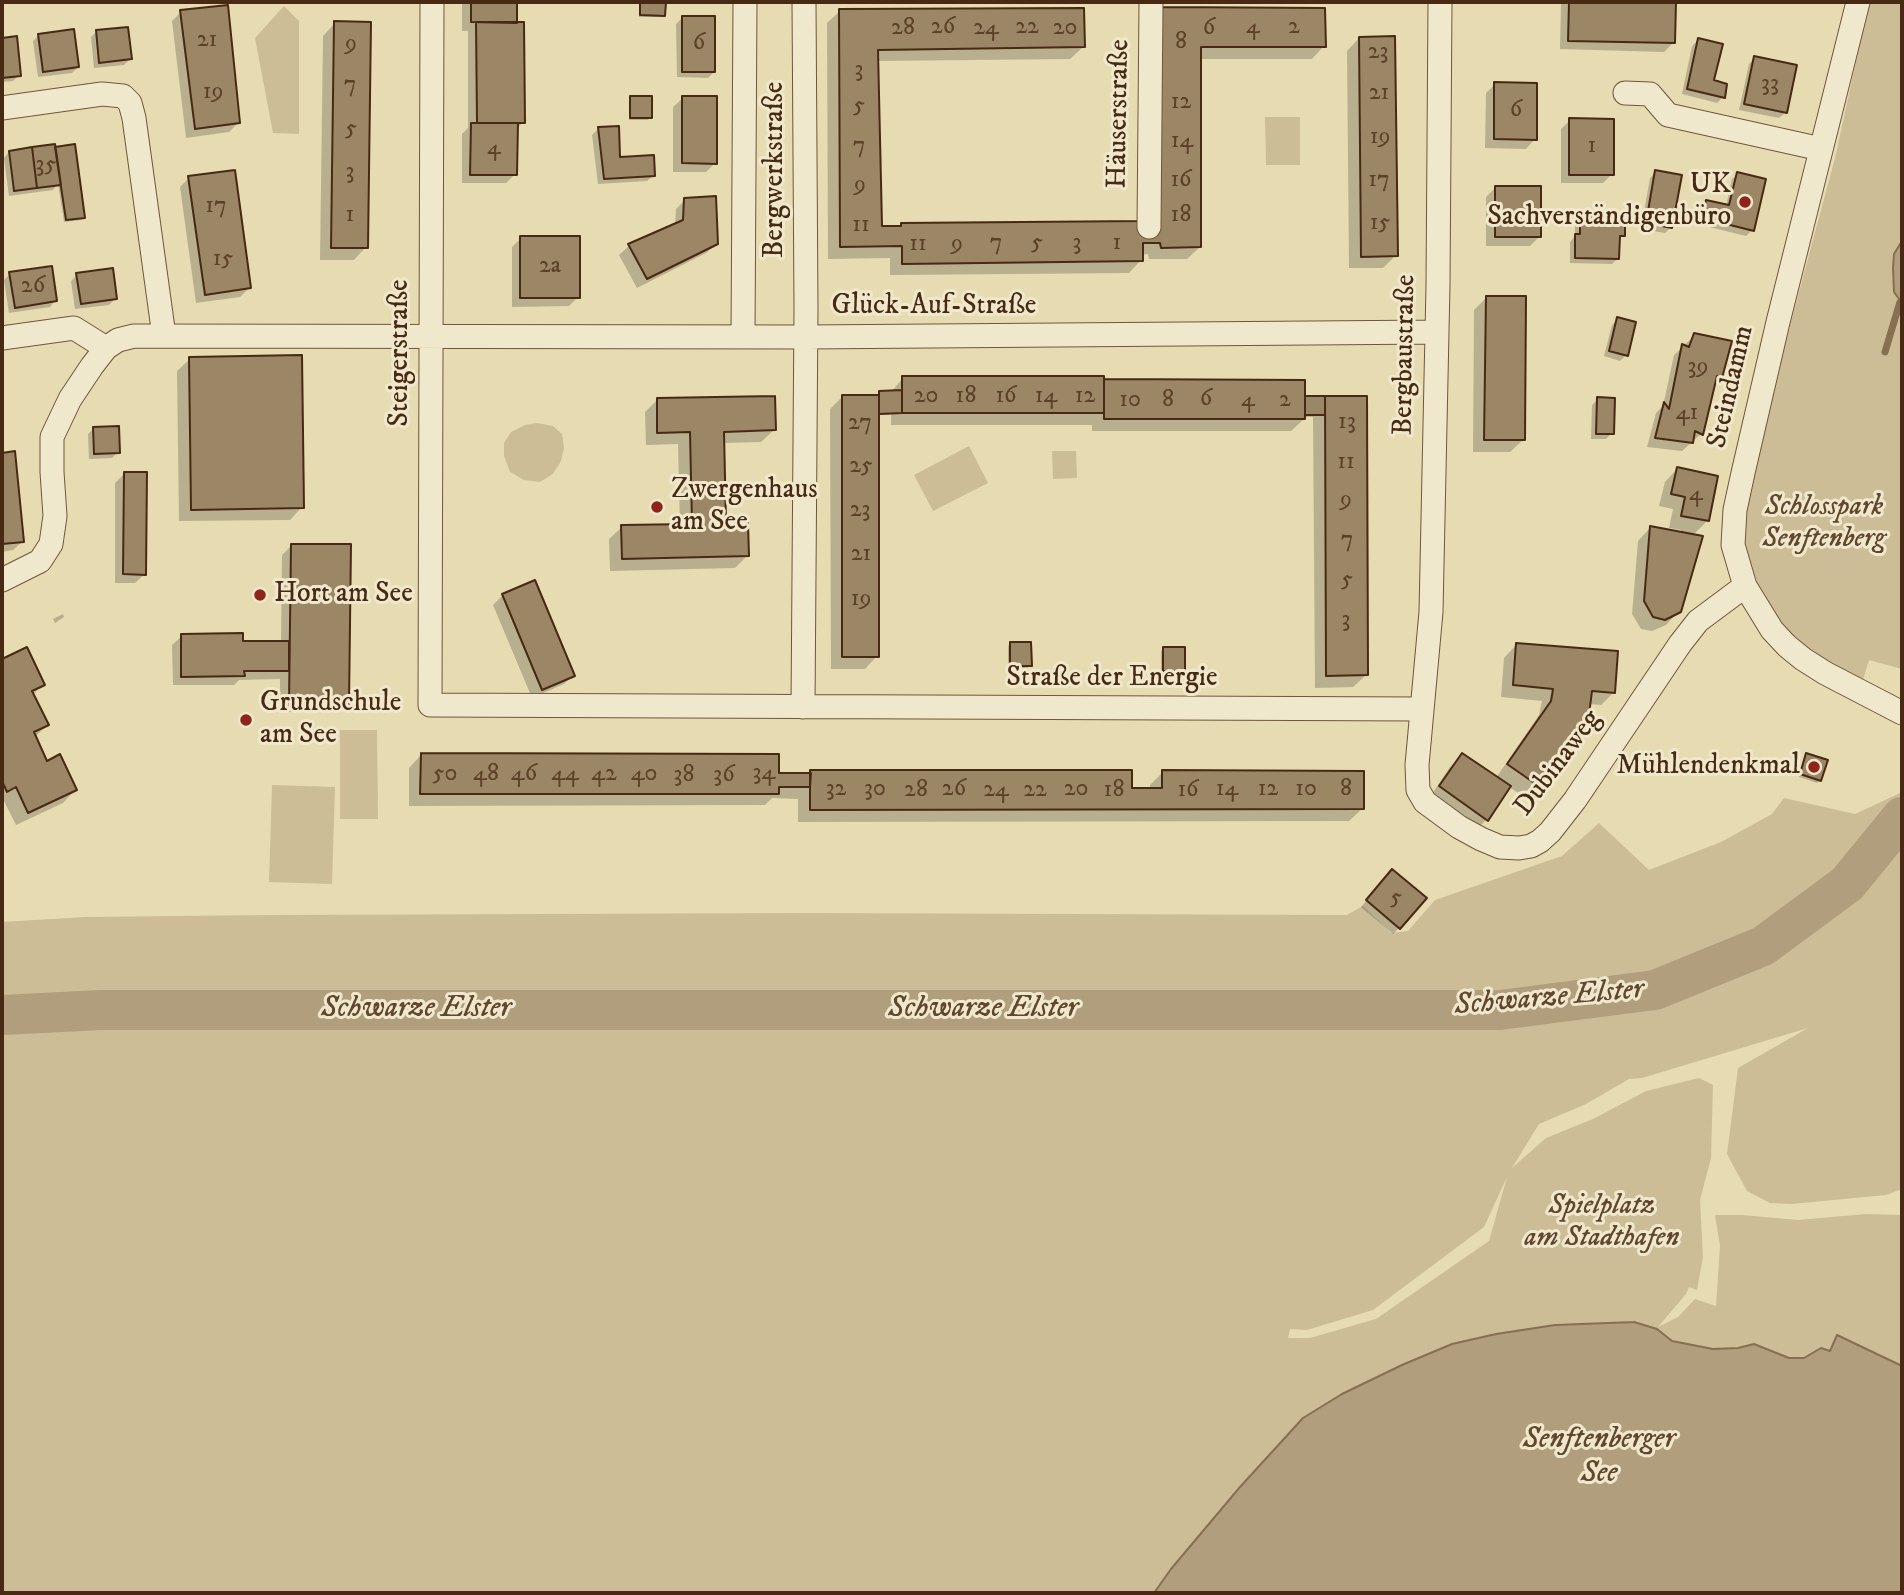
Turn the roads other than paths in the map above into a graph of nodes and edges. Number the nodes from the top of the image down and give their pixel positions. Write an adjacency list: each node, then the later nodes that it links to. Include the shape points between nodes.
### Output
1 (432, 2): 13 (street, Steigerstraße)
2 (745, 2): 14 (street, Bergwerkstraße)
3 (804, 2): 15 (street, Bergwerkstraße)
4 (1151, 2): 10 (street, Häuserstraße)
5 (1440, 2): 11 (street, Bergbaustraße)
6 (1858, 2): 9 (street, Steindamm)
7 (1625, 93): 9 (street, via 1650,94 1668,116)
8 (2, 108): 12 (street, via 102,94 123,96 130,103)
9 (1821, 149): 19 (street, Steindamm, via 1735,510 1733,545)
10 (1149, 227)
11 (1437, 332): 15 (street, Glück-Auf-Straße); 22 (street, Bergbaustraße, via 1431,612)
12 (164, 336): 13 (street, Glück-Auf-Straße); 17 (street, Glück-Auf-Straße, via 134,336)
13 (431, 336): 14 (street, Glück-Auf-Straße); 20 (street, Steigerstraße)
14 (744, 336): 15 (street, Glück-Auf-Straße)
15 (806, 337): 21 (street)
16 (2, 338): 17 (street, via 74,328)
17 (106, 348): 18 (street, via 70,399 52,438 55,516 51,544 40,561)
18 (2, 580)
19 (1745, 586): 22 (street, Dubinaweg, via 1699,621 1680,644 1575,800 1550,832 1531,846 1500,846 1481,839 1425,802 1416,778); 23 (street, Steindamm, via 1772,630 1803,659)
20 (430, 705): 21 (street, Straße der Energie)
21 (803, 707): 22 (street, Straße der Energie)
22 (1422, 709)
23 (1902, 713)

